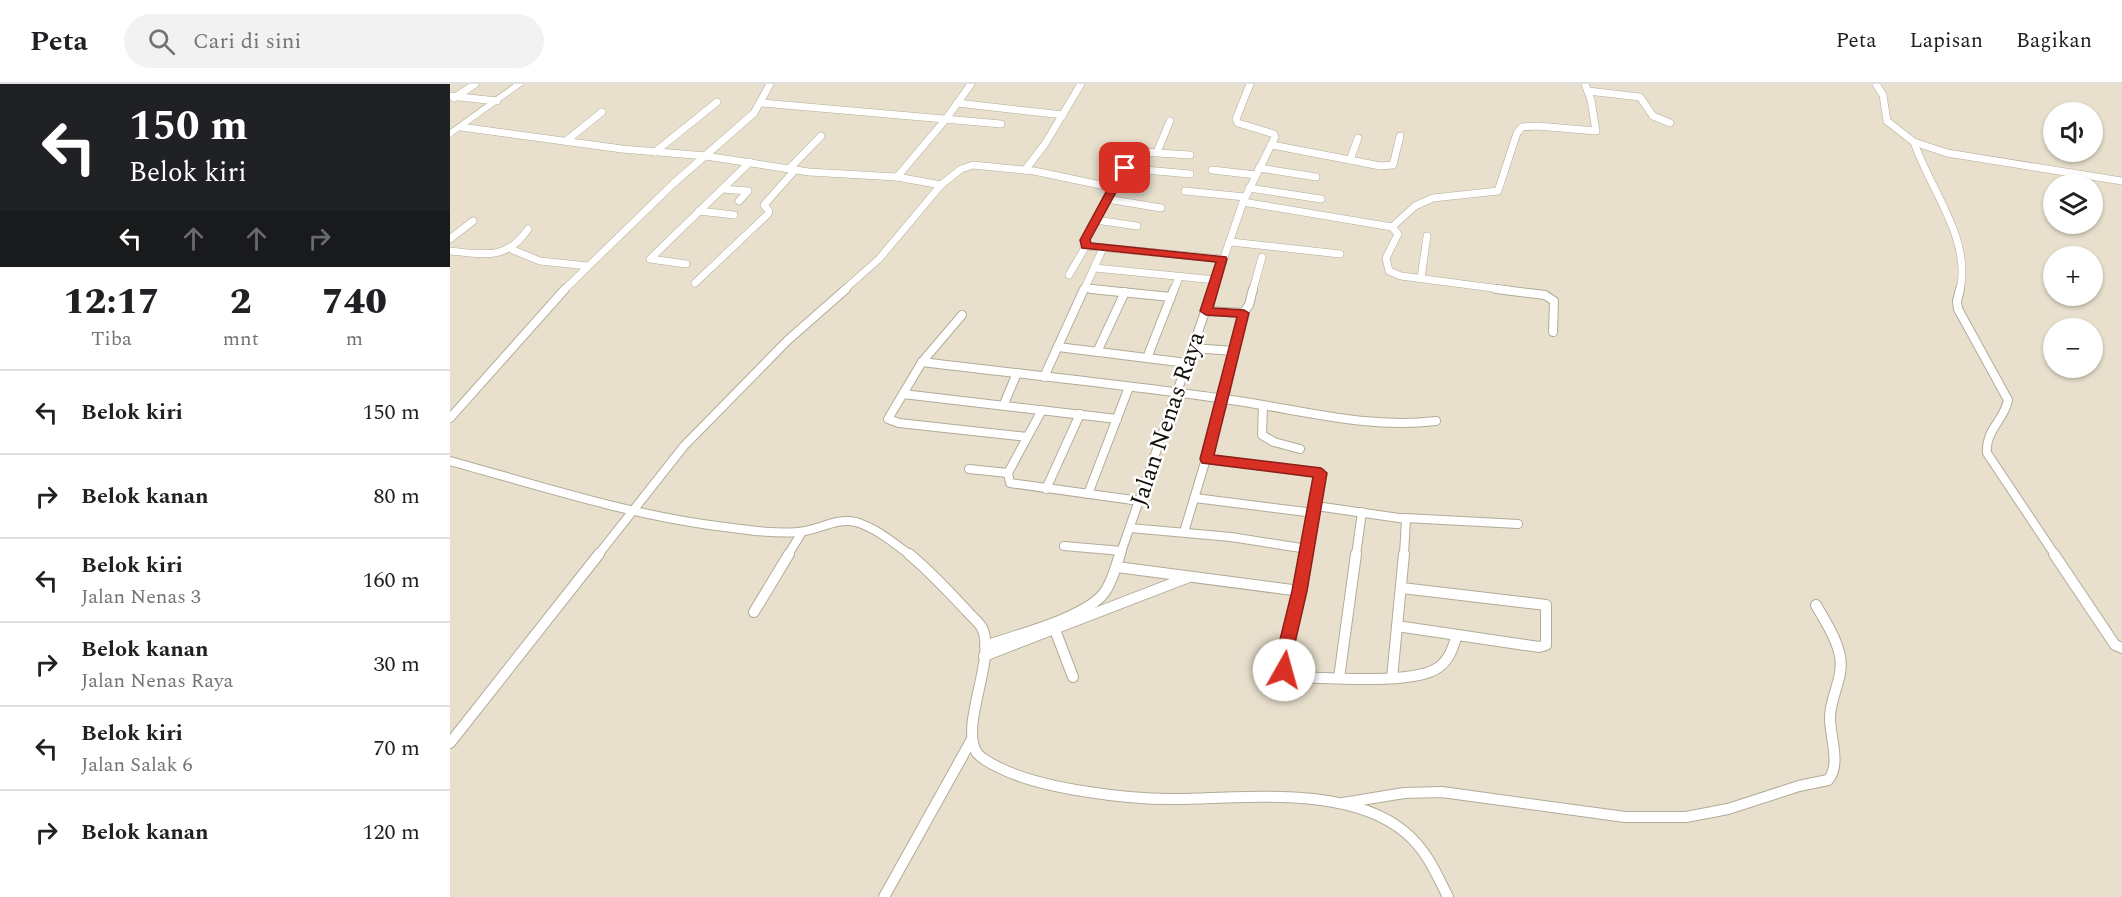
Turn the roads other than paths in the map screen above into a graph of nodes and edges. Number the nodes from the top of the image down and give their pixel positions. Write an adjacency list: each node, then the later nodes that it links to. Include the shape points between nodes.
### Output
1 (475, 84): 9 (street)
2 (520, 84): 10 (street)
3 (771, 84): 12 (street)
4 (970, 84): 13 (street)
5 (1081, 84): 15 (street)
6 (1250, 84): 27 (street, via 1236,119 1243,126 1274,134)
7 (1876, 84): 26 (street, via 1885,97 1887,122)
8 (1586, 88): 18 (street, via 1640,97 1650,114); 59 (street, via 1596,131 1522,127 1498,191 1430,198 1416,204 1406,218)
9 (452, 98): 10 (street)
10 (497, 101): 20 (street)
11 (717, 102): 28 (street)
12 (761, 103): 16 (street); 31 (street)
13 (957, 103): 15 (street); 16 (street)
14 (602, 112): 25 (street)
15 (1062, 115): 37 (street)
16 (946, 119): 19 (street); 41 (street)
17 (1170, 121): 29 (street)
18 (1670, 123)
19 (1000, 124)
20 (461, 126): 21 (street); 25 (street)
21 (450, 134)
22 (821, 136): 36 (street)
23 (1400, 136): 32 (street, via 1393,165)
24 (1358, 138): 32 (street)
25 (566, 141): 28 (street)
26 (1914, 142): 43 (street, via 1963,156); 137 (street, via 1957,235 1962,281 1958,309 2008,400 2004,415 1984,441 1987,453 2115,645)
27 (1272, 145): 32 (street); 35 (street, Jalan Nenas Raya)
28 (655, 152): 31 (street)
29 (1157, 152): 30 (street); 34 (street, via 1138,152)
30 (1190, 155)
31 (706, 156): 33 (street); 72 (street)
32 (1350, 160)
33 (750, 162): 36 (street); 47 (street)
34 (1125, 168): 39 (street); 45 (street, via 1118,171)
35 (1259, 168): 40 (street, Jalan Nenas Raya); 42 (street)
36 (792, 169): 41 (street); 78 (street, via 764,205 770,211 768,214)
37 (1025, 170): 44 (street, via 969,165); 45 (street)
38 (1212, 170): 40 (street)
39 (1190, 174)
40 (1256, 175): 46 (street, Jalan Nenas Raya)
41 (897, 177): 44 (street)
42 (1316, 177)
43 (2122, 181)
44 (941, 185): 117 (street, via 879,259 788,340 696,433)
45 (1110, 187): 49 (street)
46 (1249, 188): 50 (street); 51 (street, Jalan Nenas Raya)
47 (722, 189): 52 (street, via 748,191); 54 (street)
48 (1185, 191): 51 (street)
49 (1107, 199): 53 (street); 56 (street)
50 (1321, 199)
51 (1244, 200): 59 (street); 63 (street, Jalan Nenas Raya)
52 (739, 201)
53 (1161, 208)
54 (699, 211): 55 (street); 71 (street, via 650,259)
55 (734, 215)
56 (1096, 220): 58 (street); 64 (street, via 1085,240)
57 (474, 221): 62 (street)
58 (1137, 226)
59 (1392, 227): 76 (street, via 1398,234 1386,258 1387,267 1395,274)
60 (528, 229): 66 (street)
61 (1427, 236): 76 (street)
62 (450, 239)
63 (1231, 242): 68 (street); 70 (street, Jalan Nenas Raya)
64 (1086, 246): 65 (street); 74 (street)
65 (1103, 248): 70 (street); 73 (street)
66 (513, 250): 67 (street, via 495,254); 72 (street, via 554,264)
67 (450, 251)
68 (1340, 254)
69 (1262, 257): 83 (street)
70 (1222, 259): 77 (street, Jalan Nenas Raya)
71 (686, 264)
72 (588, 266): 103 (street)
73 (1095, 268): 75 (street); 79 (street)
74 (1069, 275)
75 (1179, 277): 77 (street); 81 (street)
76 (1421, 278): 85 (street, via 1549,296 1554,301)
77 (1216, 280): 82 (street, Jalan Nenas Raya)
78 (695, 282)
79 (1086, 288): 80 (street); 86 (street)
80 (1125, 292): 81 (street); 89 (street)
81 (1171, 297): 90 (street)
82 (1206, 311): 83 (street); 87 (street, Jalan Nenas Raya)
83 (1244, 313): 88 (street)
84 (962, 315): 91 (street)
85 (1553, 332)
86 (1058, 347): 89 (street); 94 (street)
87 (1193, 348): 88 (street); 92 (street, Jalan Nenas Raya)
88 (1234, 351): 98 (street)
89 (1097, 352): 90 (street)
90 (1147, 358): 92 (street)
91 (922, 362): 93 (street); 97 (street)
92 (1187, 363): 96 (street, Jalan Nenas Raya)
93 (1017, 373): 94 (street); 99 (street)
94 (1044, 377): 95 (street)
95 (1129, 387): 96 (street); 104 (street)
96 (1178, 393): 98 (street); 115 (street, Jalan Nenas Raya)
97 (903, 394): 99 (street); 106 (street, via 888,418 894,422)
98 (1224, 399): 100 (street); 108 (street)
99 (1004, 404): 101 (street)
100 (1263, 405): 105 (street, via 1392,425); 107 (street, via 1262,435)
101 (1042, 410): 102 (street); 106 (street)
102 (1080, 414): 104 (street); 112 (street)
103 (450, 418)
104 (1117, 419): 113 (street)
105 (1436, 421)
106 (1027, 437): 111 (street)
107 (1300, 449)
108 (1207, 459): 114 (street); 116 (street, via 1321,473)
109 (450, 461): 117 (street)
110 (969, 469): 111 (street)
111 (1008, 473): 112 (street, via 1010,483)
112 (1046, 489): 113 (street)
113 (1088, 494): 115 (street)
114 (1195, 498): 116 (street); 123 (street)
115 (1140, 501): 121 (street, Jalan Nenas Raya)
116 (1315, 510): 118 (street); 125 (street)
117 (633, 511): 122 (street, via 723,527); 143 (street)
118 (1362, 512): 119 (street); 140 (street)
119 (1405, 518): 120 (street); 129 (street)
120 (1518, 524)
121 (1130, 528): 123 (street); 126 (street, Jalan Nenas Raya)
122 (802, 532): 133 (street); 138 (street, via 831,522 855,522 890,539 929,570 982,628)
123 (1184, 532): 125 (street)
124 (1064, 546): 126 (street)
125 (1307, 549): 130 (street)
126 (1122, 551): 127 (street, Jalan Nenas Raya)
127 (1116, 567): 128 (street); 131 (street, Jalan Nenas Raya)
128 (1189, 577): 130 (street); 131 (street)
129 (1402, 588): 134 (street); 136 (street, via 1546,605 1544,648)
130 (1300, 591): 140 (street, via 1284,670 1293,679)
131 (1105, 602): 135 (street); 138 (street)
132 (1816, 604): 144 (street, via 1839,651 1841,670 1830,712 1834,770 1825,782 1807,783 1733,809 1685,817 1622,816 1443,792 1382,795)
133 (754, 612)
134 (1397, 626): 136 (street); 141 (street)
135 (1055, 630): 138 (street); 139 (street)
136 (1457, 635): 141 (street, via 1450,655 1439,668 1424,675)
137 (2122, 648)
138 (985, 651): 142 (street)
139 (1073, 676)
140 (1339, 678): 141 (street)
141 (1392, 678)
142 (972, 739): 144 (street, via 978,754 1000,768 1038,782 1099,793 1175,799 1273,795); 145 (street)
143 (450, 743)
144 (1341, 804): 146 (street, via 1378,816 1405,832 1426,853)
145 (884, 897)
146 (1448, 897)

